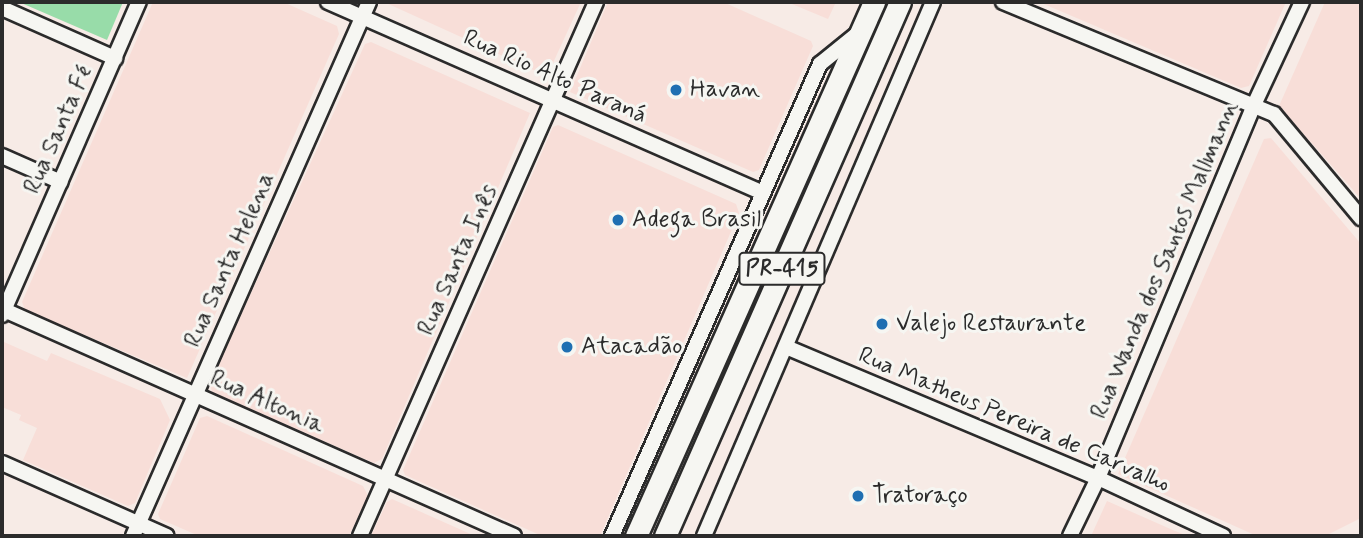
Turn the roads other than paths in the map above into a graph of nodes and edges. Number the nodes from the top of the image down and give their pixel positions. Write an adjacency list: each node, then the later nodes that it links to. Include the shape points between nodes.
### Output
1 (139, 2): 13 (street, Rua Santa Fé)
2 (328, 2): 11 (street, Rua Rio Alto Paraná)
3 (369, 2): 11 (street, Rua Santa Helena)
4 (596, 2): 14 (street, Rua Santa Inês)
5 (874, 2): 12 (highway, PR-415)
6 (900, 2): 32 (highway, PR-415)
7 (933, 2): 21 (street)
8 (1003, 2): 15 (street)
9 (1302, 2): 15 (street, Rua Wanda dos Santos Mallmann)
10 (2, 8): 13 (street)
11 (362, 16): 14 (street, Rua Rio Alto Paraná); 22 (street, Rua Santa Helena)
12 (861, 31): 18 (street, via 820,64); 31 (highway, PR-415)
13 (115, 58): 17 (street, Rua Santa Fé)
14 (553, 100): 18 (street, Rua Rio Alto Paraná); 25 (street, Rua Santa Inês)
15 (1254, 107): 19 (street, via 1274,114); 24 (street, Rua Wanda dos Santos Mallmann)
16 (2, 156): 17 (street)
17 (61, 181): 20 (street, Rua Santa Fé)
18 (763, 193): 30 (street)
19 (1361, 218)
20 (3, 311): 22 (street, Rua Altonia)
21 (786, 347): 24 (street, Rua Matheus Pereira de Carvalho); 33 (street)
22 (195, 395): 25 (street, Rua Altonia); 26 (street, Rua Santa Helena)
23 (2, 463): 26 (street)
24 (1098, 478): 34 (street, Rua Wanda dos Santos Mallmann); 35 (street, Rua Matheus Pereira de Carvalho)
25 (386, 481): 28 (street, Rua Santa Inês); 29 (street, Rua Altonia)
26 (135, 530): 27 (street)
27 (167, 536)
28 (360, 536)
29 (514, 536)
30 (612, 536)
31 (636, 536)
32 (666, 536)
33 (704, 536)
34 (1070, 536)
35 (1223, 536)

